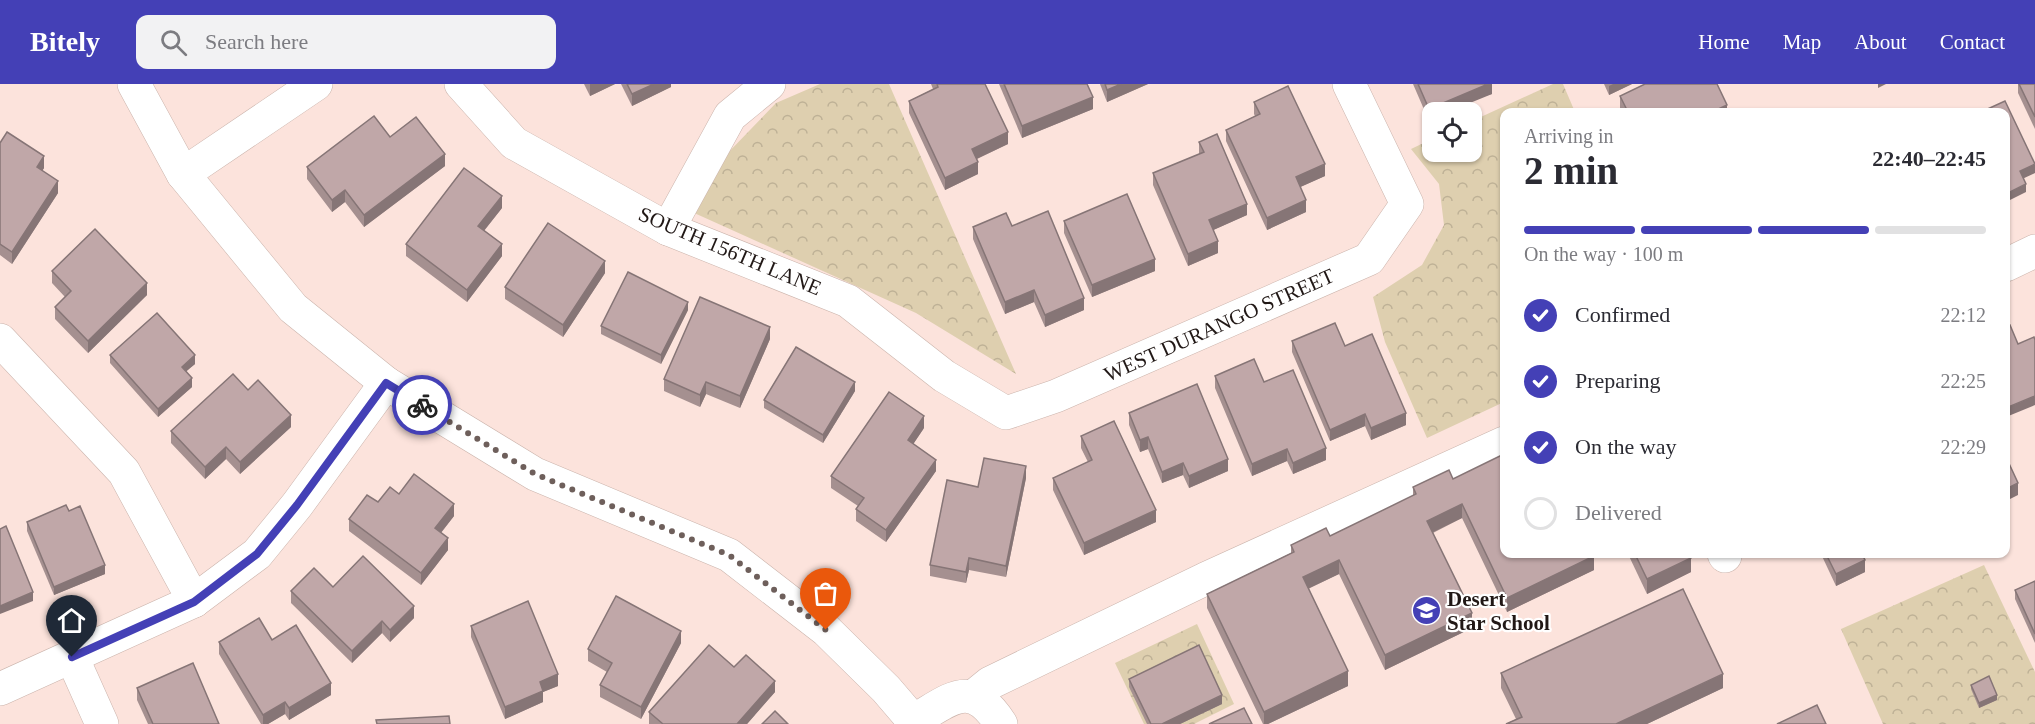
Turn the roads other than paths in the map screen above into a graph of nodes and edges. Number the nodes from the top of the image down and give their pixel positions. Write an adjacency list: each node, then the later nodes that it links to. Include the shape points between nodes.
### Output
1 (134, 84): 6 (street)
2 (316, 84): 6 (street)
3 (460, 84): 7 (street, SOUTH 156TH LANE, via 514,142)
4 (769, 84): 7 (street, via 730,116)
5 (1349, 84): 12 (street, WEST DURANGO STREET, via 1407,204 1369,259 1056,396)
6 (183, 174): 11 (street, via 293,308)
7 (668, 229): 12 (street, SOUTH 156TH LANE, via 848,301 944,376)
8 (2035, 251): 9 (street)
9 (2010, 263)
10 (0, 340): 14 (street, via 124,472)
11 (386, 383): 14 (street, via 257,554); 18 (street, via 535,474 729,555 826,630 886,688)
12 (1006, 413)
13 (1500, 445): 17 (street, via 1205,579 990,683)
14 (194, 602): 15 (street)
15 (72, 657): 16 (street); 19 (street)
16 (0, 689)
17 (975, 696): 18 (street, via 956,697); 20 (street)
18 (914, 722)
19 (102, 724)
20 (1001, 724)

